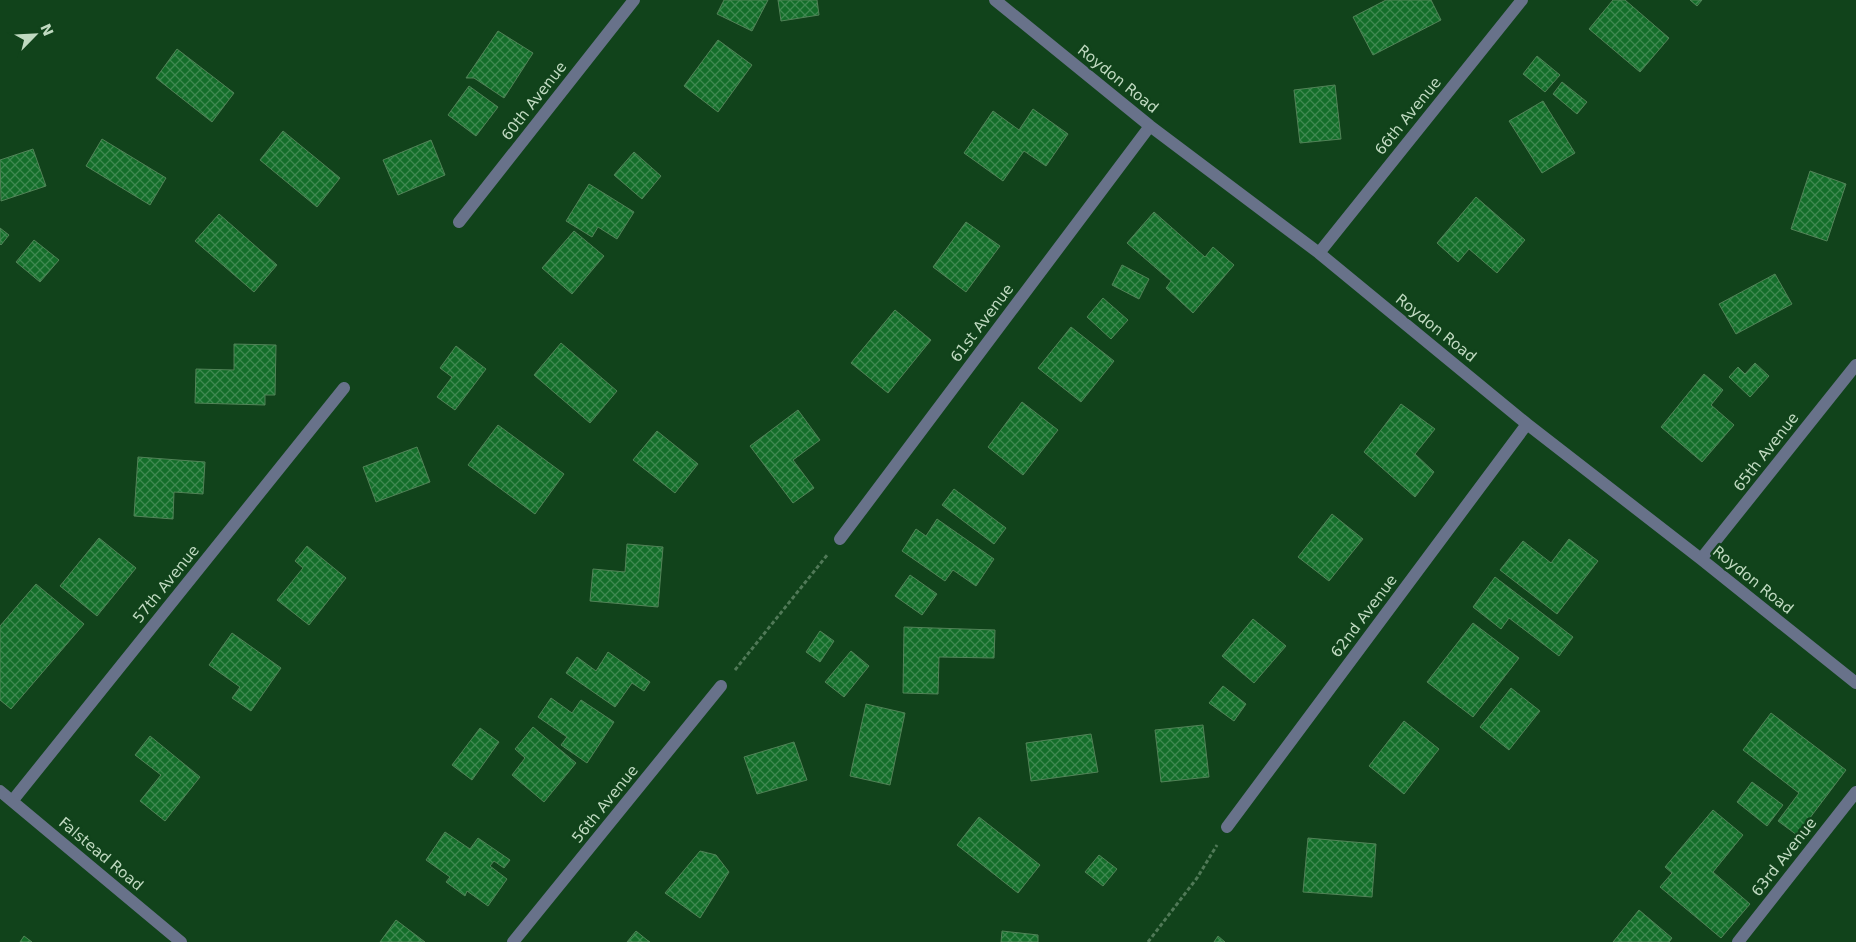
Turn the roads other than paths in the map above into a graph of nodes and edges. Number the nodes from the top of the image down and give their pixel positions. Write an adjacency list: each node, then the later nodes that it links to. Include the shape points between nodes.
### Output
1 (634, 0): 5 (street, 60th Avenue)
2 (995, 0): 4 (street, Roydon Road)
3 (1522, 0): 6 (street, 66th Avenue)
4 (1150, 126): 6 (street, Roydon Road); 10 (street, 61st Avenue)
5 (459, 222)
6 (1319, 253): 9 (street, Roydon Road)
7 (1856, 365): 11 (street, 65th Avenue)
8 (344, 388): 16 (street, 57th Avenue)
9 (1527, 424): 11 (street, Roydon Road); 17 (street, 62nd Avenue)
10 (840, 539)
11 (1702, 559): 12 (street, Roydon Road)
12 (1856, 683)
13 (721, 686): 20 (street, 56th Avenue)
14 (0, 791): 16 (street, Falstead Road)
15 (1856, 792): 21 (street, 63rd Avenue)
16 (13, 800): 18 (street, Falstead Road)
17 (1227, 827)
18 (166, 938): 19 (street, Falstead Road)
19 (181, 942)
20 (513, 942)
21 (1738, 942)

